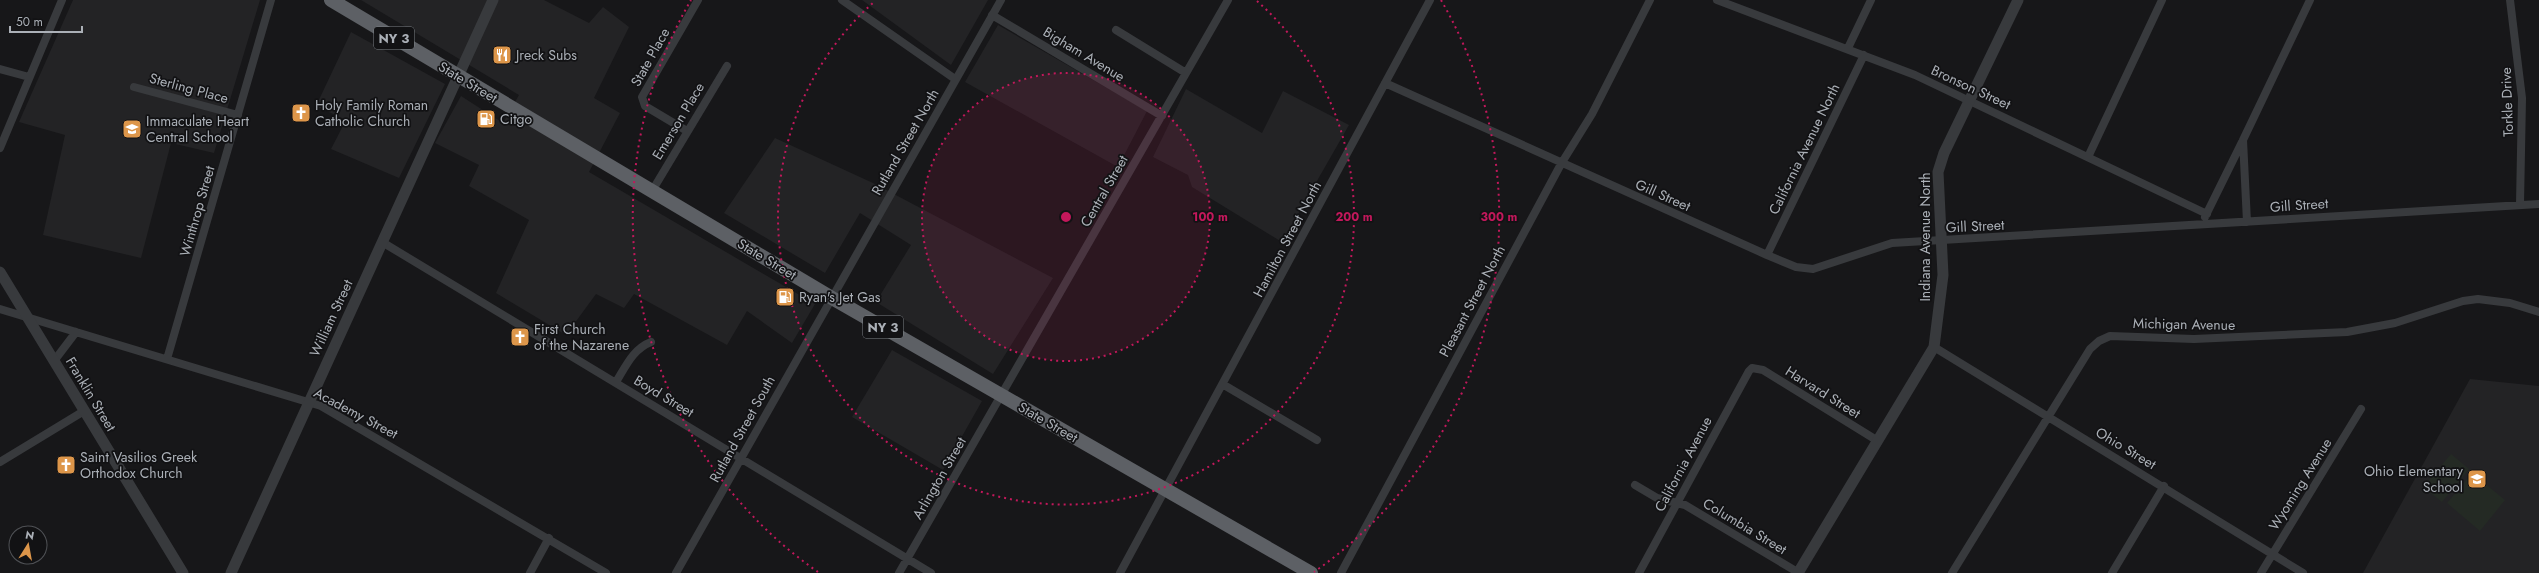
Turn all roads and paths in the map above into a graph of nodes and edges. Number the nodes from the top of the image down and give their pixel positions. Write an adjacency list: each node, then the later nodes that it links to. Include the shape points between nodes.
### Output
1 (62, 0): 26 (street)
2 (271, 0): 31 (street, Winthrop Street)
3 (331, 0): 25 (highway, State Street / NY 3)
4 (493, 0): 25 (street, William Street)
5 (698, 0): 33 (street, State Place, via 642,97 645,106)
6 (842, 0): 27 (street)
7 (1001, 0): 18 (street, Rutland Street North)
8 (1228, 0): 24 (street, Central Street)
9 (1430, 0): 28 (street, Hamilton Street North)
10 (1650, 0): 37 (street, Pleasant Street North, via 1592,114)
11 (1717, 0): 17 (street, Bronson Street)
12 (1871, 0): 20 (street)
13 (2018, 0): 30 (street, Indiana Avenue North)
14 (2162, 0): 36 (street)
15 (2310, 0): 34 (street)
16 (2510, 0): 39 (street, Torkle Drive, via 2522,98)
17 (1736, 3): 20 (street, Bronson Street)
18 (992, 15): 27 (street, Rutland Street North); 32 (street, Bigham Avenue)
19 (1116, 30): 24 (street)
20 (1848, 48): 21 (street, Bronson Street)
21 (1864, 54): 30 (street, Bronson Street); 46 (street, California Avenue North)
22 (727, 66): 33 (street, Emerson Place)
23 (0, 69): 26 (street)
24 (1186, 73): 32 (street, Central Street)
25 (458, 76): 38 (highway, State Street / NY 3); 45 (street, William Street)
26 (30, 77): 35 (street)
27 (955, 79): 48 (street, Rutland Street North)
28 (1385, 83): 37 (street, Gill Street); 59 (street, Hamilton Street North)
29 (134, 87): 31 (street, Sterling Place)
30 (1970, 100): 36 (street, Bronson Street); 44 (street, Indiana Avenue North, via 1944,152 1938,172)
31 (238, 114): 55 (street, Winthrop Street)
32 (1162, 116): 60 (street, Central Street)
33 (687, 131): 38 (street, Emerson Place)
34 (2243, 140): 41 (street); 42 (street)
35 (0, 148)
36 (2088, 158): 41 (street, Bronson Street)
37 (1561, 164): 46 (street, Gill Street); 85 (street, Pleasant Street North)
38 (652, 191): 48 (highway, State Street / NY 3)
39 (2520, 204): 40 (street, Gill Street); 42 (street, Gill Street)
40 (2539, 204)
41 (2207, 214): 43 (street)
42 (2247, 222): 43 (street, Gill Street)
43 (2201, 225): 44 (street, Gill Street)
44 (1942, 241): 46 (street, Gill Street, via 1892,243 1813,270 1796,267); 54 (street, Indiana Avenue North, via 1943,275)
45 (382, 242): 58 (street, Boyd Street); 61 (street, William Street)
46 (1767, 255)
47 (1, 276): 51 (street, Franklin Street)
48 (832, 298): 60 (highway, State Street / NY 3); 67 (street, Rutland Street South)
49 (0, 309): 51 (street, Academy Street)
50 (2539, 312): 64 (street, Michigan Avenue, via 2510,303 2478,299 2395,323 2347,332 2194,340 2110,336 2090,349)
51 (28, 318): 52 (street, Academy Street); 56 (street, Franklin Street)
52 (76, 332): 55 (street, Academy Street); 56 (street)
53 (651, 342): 58 (street, via 640,346)
54 (1934, 347): 64 (street, Ohio Street); 66 (street, Indiana Avenue North)
55 (168, 359): 61 (street, Academy Street)
56 (54, 361): 63 (street, Franklin Street)
57 (1752, 368): 66 (street, Harvard Street, via 1763,370); 72 (street, California Avenue)
58 (616, 382): 67 (street, Boyd Street)
59 (1224, 385): 65 (street); 71 (street, Hamilton Street North)
60 (1002, 396): 71 (highway, State Street / NY 3); 75 (street, Arlington Street)
61 (310, 401): 73 (street, Academy Street); 77 (street, William Street)
62 (2362, 409): 74 (street, Wyoming Avenue)
63 (84, 411): 68 (street); 76 (street, Franklin Street)
64 (2047, 416): 70 (street, Ohio Street); 88 (street, Michigan Avenue)
65 (1317, 440)
66 (1878, 441): 87 (street, Indiana Avenue North)
67 (741, 457): 75 (street, Boyd Street); 80 (street, Rutland Street South)
68 (0, 462)
69 (1636, 485): 72 (street, Columbia Street, via 1657,498)
70 (2164, 486): 74 (street, Ohio Street); 89 (street)
71 (1165, 489): 83 (street, Hamilton Street North); 84 (highway, State Street / NY 3)
72 (1677, 503): 86 (street, California Avenue); 87 (street, Columbia Street, via 1685,505)
73 (549, 538): 78 (street); 79 (street, Academy Street)
74 (2272, 554): 90 (street, Wyoming Avenue); 91 (street, Ohio Street)
75 (908, 559): 81 (street, Arlington Street); 82 (street, Boyd Street)
76 (182, 573)
77 (230, 573)
78 (530, 573)
79 (606, 573)
80 (676, 573)
81 (899, 573)
82 (931, 573)
83 (1120, 573)
84 (1311, 573)
85 (1341, 573)
86 (1639, 573)
87 (1798, 573)
88 (1952, 573)
89 (2112, 573)
90 (2261, 573)
91 (2304, 573)

